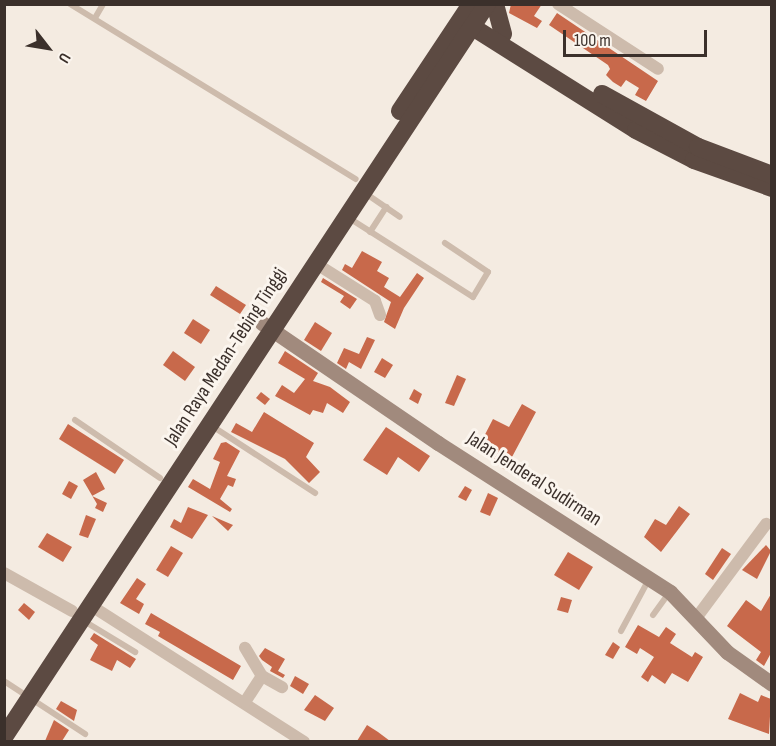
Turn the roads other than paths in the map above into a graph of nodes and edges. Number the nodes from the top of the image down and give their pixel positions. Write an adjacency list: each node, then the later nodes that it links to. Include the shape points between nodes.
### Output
1 (70, 4): 6 (lane)
2 (103, 4): 6 (lane)
3 (495, 4): 7 (highway)
4 (558, 4): 9 (street)
5 (473, 14): 7 (highway); 8 (highway, Jalan Raya Medan-Tebing Tinggi); 11 (highway, Jalan Raya Medan-Tebing Tinggi)
6 (95, 18): 11 (lane)
7 (500, 38): 8 (highway); 10 (highway, via 698,147); 12 (highway, via 636,130 694,159)
8 (454, 54): 11 (highway, Jalan Raya Medan-Tebing Tinggi)
9 (658, 69)
10 (771, 175)
11 (359, 185): 13 (lane); 14 (highway, Jalan Raya Medan-Tebing Tinggi); 20 (highway, Jalan Raya Medan-Tebing Tinggi)
12 (771, 188)
13 (386, 207): 15 (lane); 16 (lane)
14 (345, 216): 16 (lane); 18 (highway, Jalan Raya Medan-Tebing Tinggi)
15 (400, 217)
16 (370, 232): 17 (lane, via 473,297 488,272)
17 (445, 243)
18 (315, 263): 19 (street, via 375,301); 20 (highway, Jalan Raya Medan-Tebing Tinggi)
19 (380, 315)
20 (266, 326): 22 (highway, Jalan Raya Medan-Tebing Tinggi); 23 (highway, Jalan Raya Medan-Tebing Tinggi); 28 (main road, Jalan Jenderal Sudirman)
21 (75, 420): 23 (lane)
22 (208, 424): 24 (lane); 25 (highway, Jalan Raya Medan-Tebing Tinggi)
23 (160, 478): 25 (highway, Jalan Raya Medan-Tebing Tinggi)
24 (315, 493)
25 (150, 504): 30 (highway, Jalan Raya Medan-Tebing Tinggi)
26 (766, 524): 32 (street)
27 (4, 573): 30 (street)
28 (649, 578): 29 (main road, Jalan Jenderal Sudirman); 33 (lane)
29 (670, 592): 31 (lane); 32 (main road, Jalan Jenderal Sudirman)
30 (81, 611): 35 (lane); 40 (highway, Jalan Raya Medan-Tebing Tinggi); 41 (street)
31 (653, 615)
32 (697, 617): 37 (main road, Jalan Jenderal Sudirman, via 727,652)
33 (621, 631)
34 (245, 648): 36 (street)
35 (135, 652)
36 (262, 676): 39 (street); 41 (street)
37 (769, 678)
38 (4, 681): 40 (lane)
39 (282, 687)
40 (25, 694): 42 (highway, Jalan Raya Medan-Tebing Tinggi); 43 (lane); 44 (highway, Jalan Raya Medan-Tebing Tinggi)
41 (245, 702): 45 (street)
42 (4, 715)
43 (85, 734)
44 (4, 736)
45 (298, 740)

